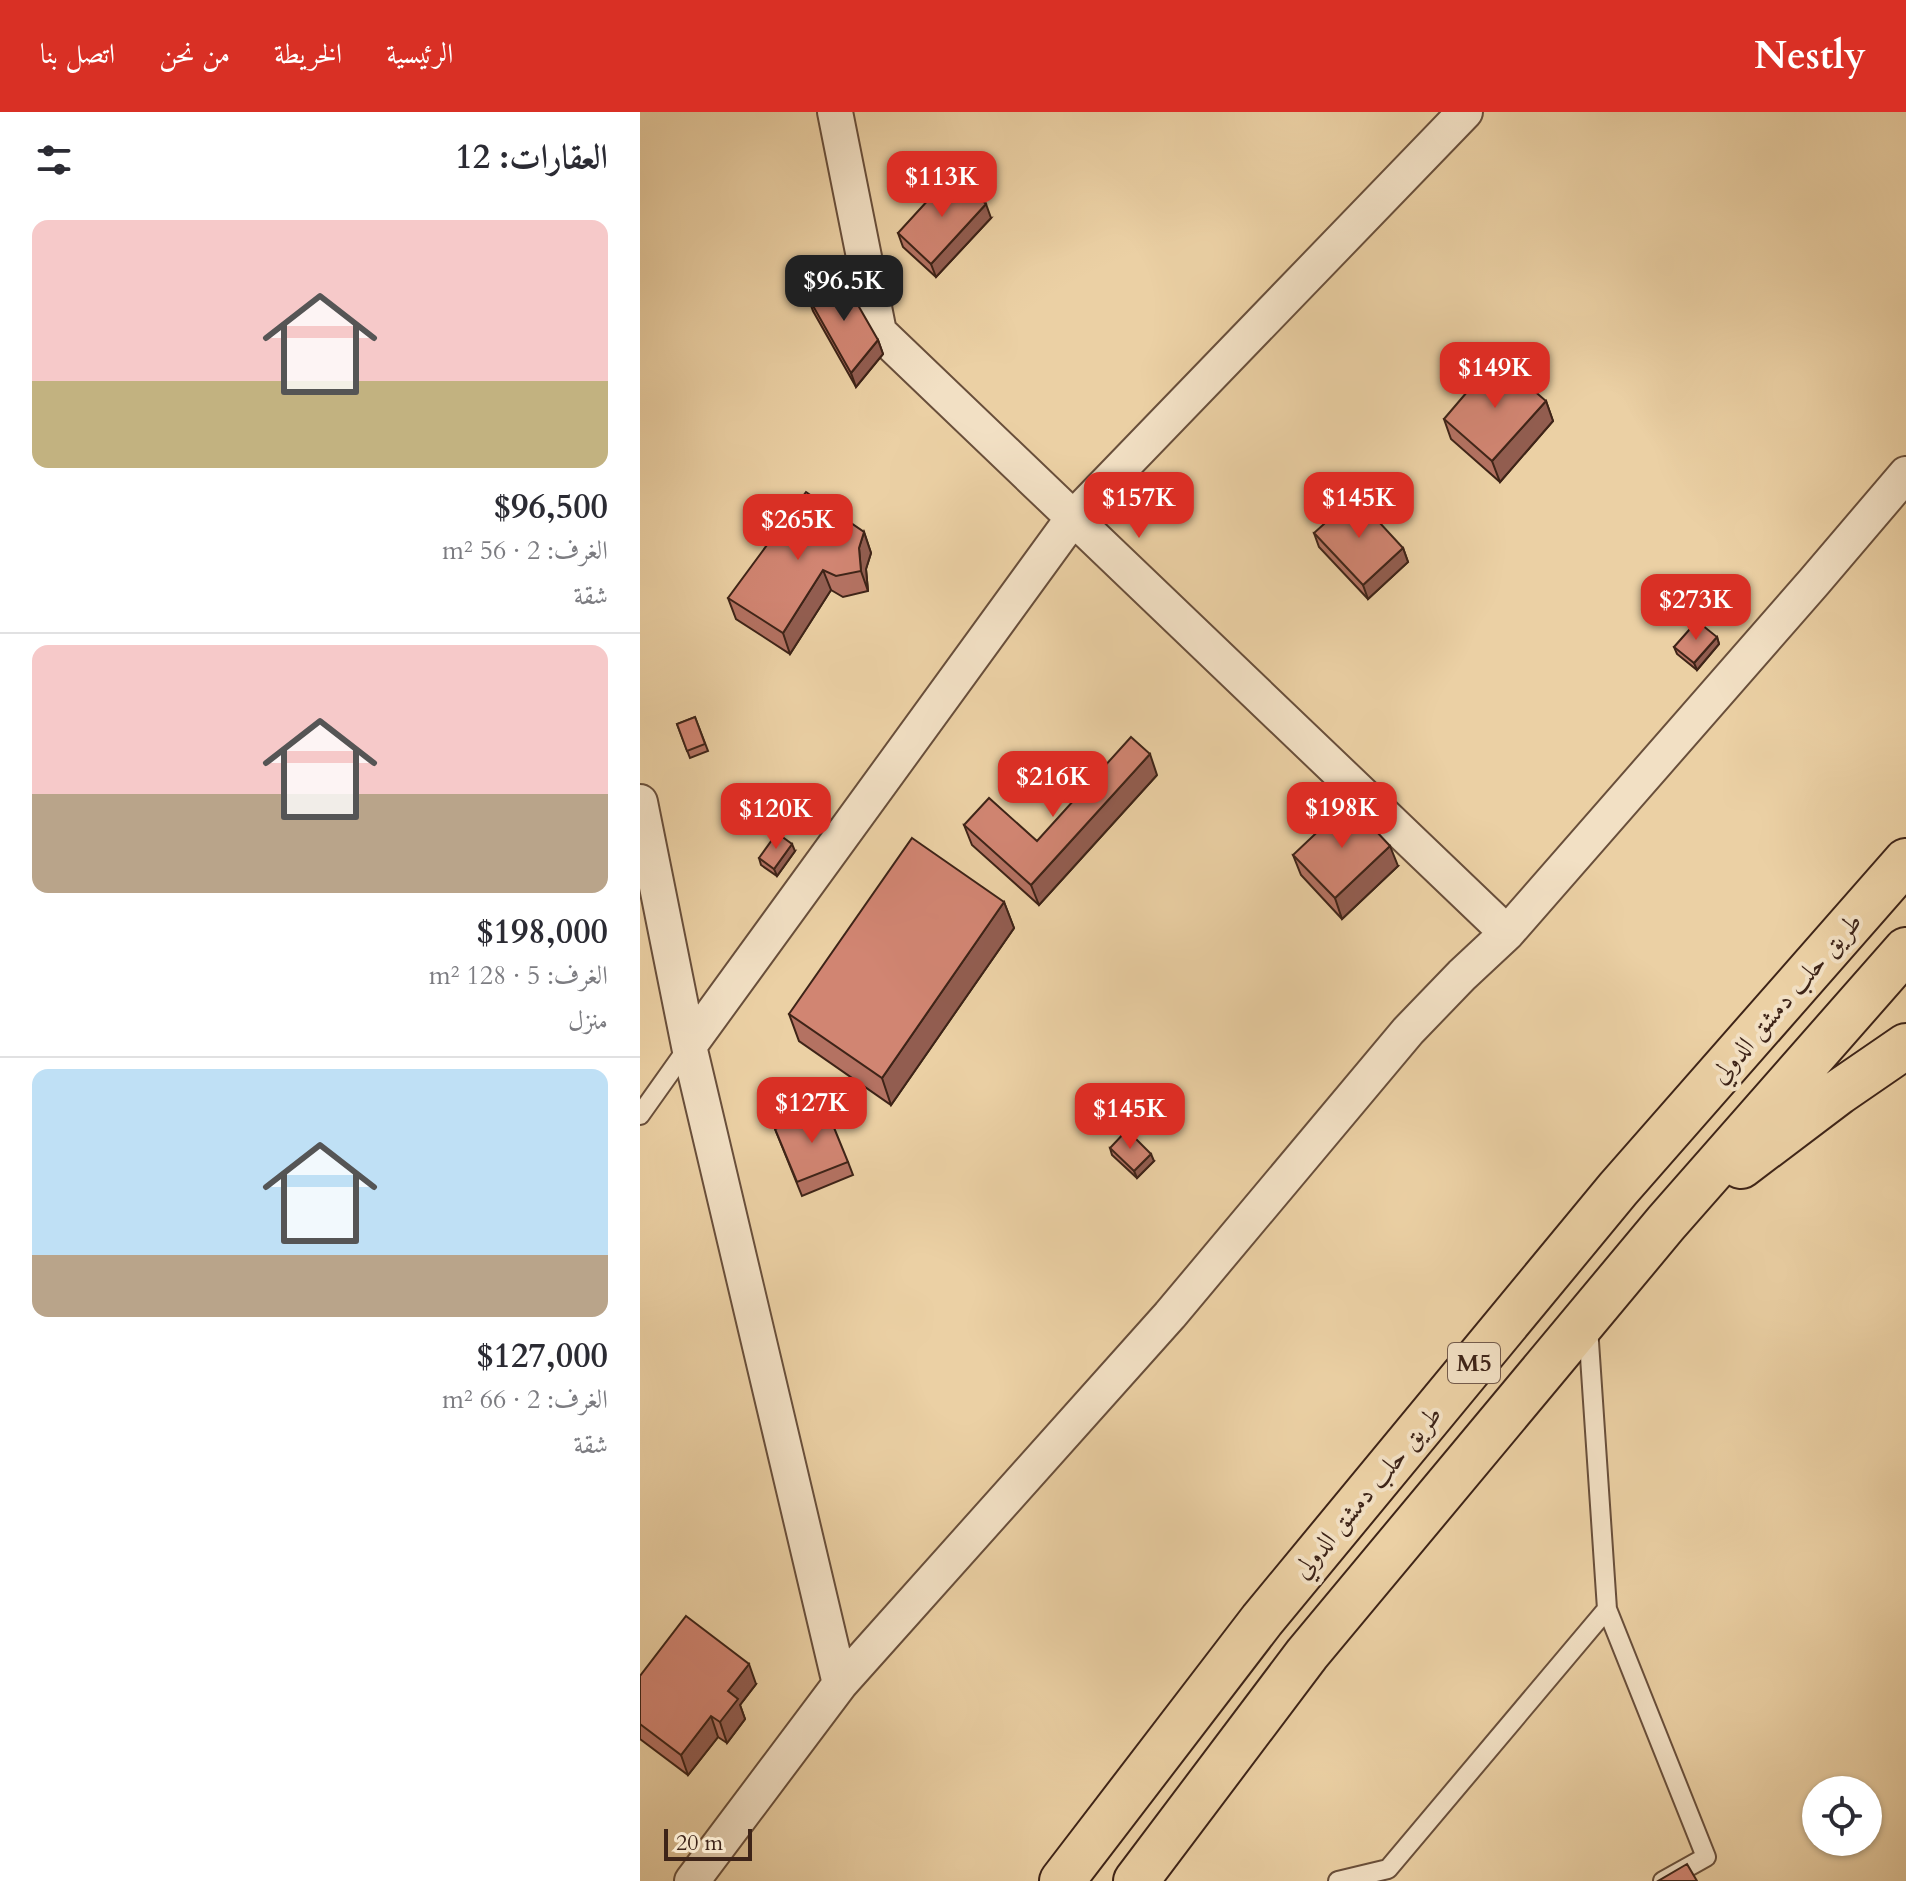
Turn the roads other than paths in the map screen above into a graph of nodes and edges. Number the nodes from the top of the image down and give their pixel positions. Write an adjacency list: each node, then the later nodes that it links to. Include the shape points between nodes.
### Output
1 (835, 112): 4 (street, via 879,332)
2 (1465, 112): 4 (street)
3 (1906, 474): 7 (street)
4 (1073, 518): 7 (street); 9 (street)
5 (640, 802): 9 (street)
6 (1906, 861): 18 (highway, طريق حلب دمشق الدولي / M5, via 1618,1189 1262,1620)
7 (1507, 933): 15 (street, via 1408,1031 1170,1315)
8 (1906, 950): 12 (highway, M5)
9 (689, 1046): 11 (lane); 15 (street)
10 (1906, 1046): 12 (highway)
11 (640, 1115)
12 (1666, 1223): 13 (highway, M5)
13 (1587, 1317): 14 (lane); 19 (highway, M5, via 1307,1654)
14 (1607, 1609): 16 (lane); 21 (lane, via 1706,1857)
15 (840, 1684): 17 (street)
16 (1391, 1875): 20 (lane)
17 (692, 1881)
18 (1062, 1881)
19 (1136, 1881)
20 (1338, 1881)
21 (1663, 1881)

